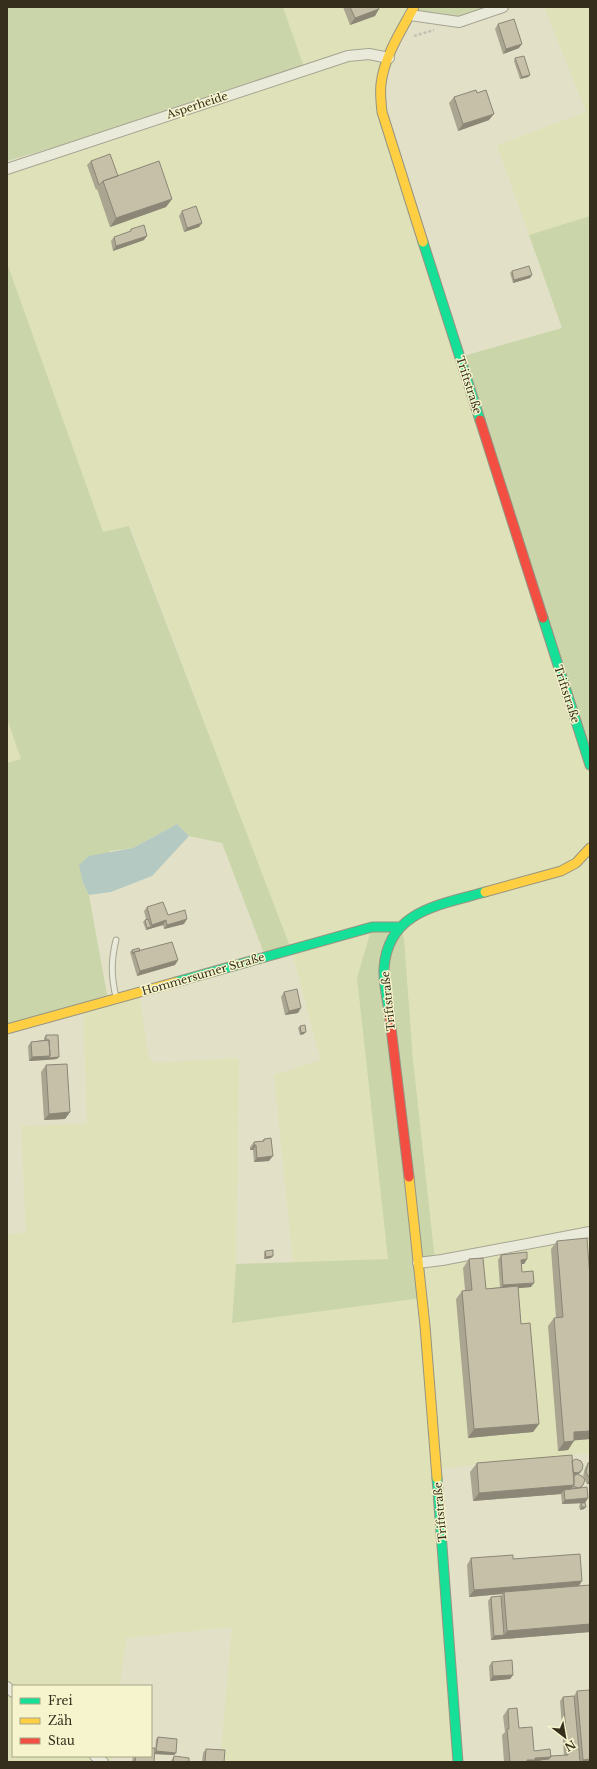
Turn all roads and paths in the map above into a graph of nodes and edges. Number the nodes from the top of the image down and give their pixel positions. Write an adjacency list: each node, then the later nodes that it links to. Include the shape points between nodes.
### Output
1 (503, 7): 2 (street, via 459,22)
2 (412, 11): 4 (street, Triftstraße)
3 (438, 29): 4 (path, via 409,38)
4 (398, 37): 5 (street, Triftstraße)
5 (389, 58): 6 (street, Asperheide, via 369,54 348,56); 7 (street, Triftstraße, via 381,79 382,112)
6 (7, 169)
7 (590, 765)
8 (589, 851): 9 (street, Triftstraße, via 576,863 561,871 427,908 414,914)
9 (400, 927): 11 (street, Hommersumer Straße, via 372,927); 14 (street, Triftstraße, via 386,948 384,970)
10 (116, 940): 11 (lane, via 111,969)
11 (116, 998): 12 (street, Hommersumer Straße)
12 (7, 1029)
13 (590, 1232): 14 (street)
14 (418, 1263): 15 (street, Triftstraße, via 442,1528)
15 (458, 1762)

